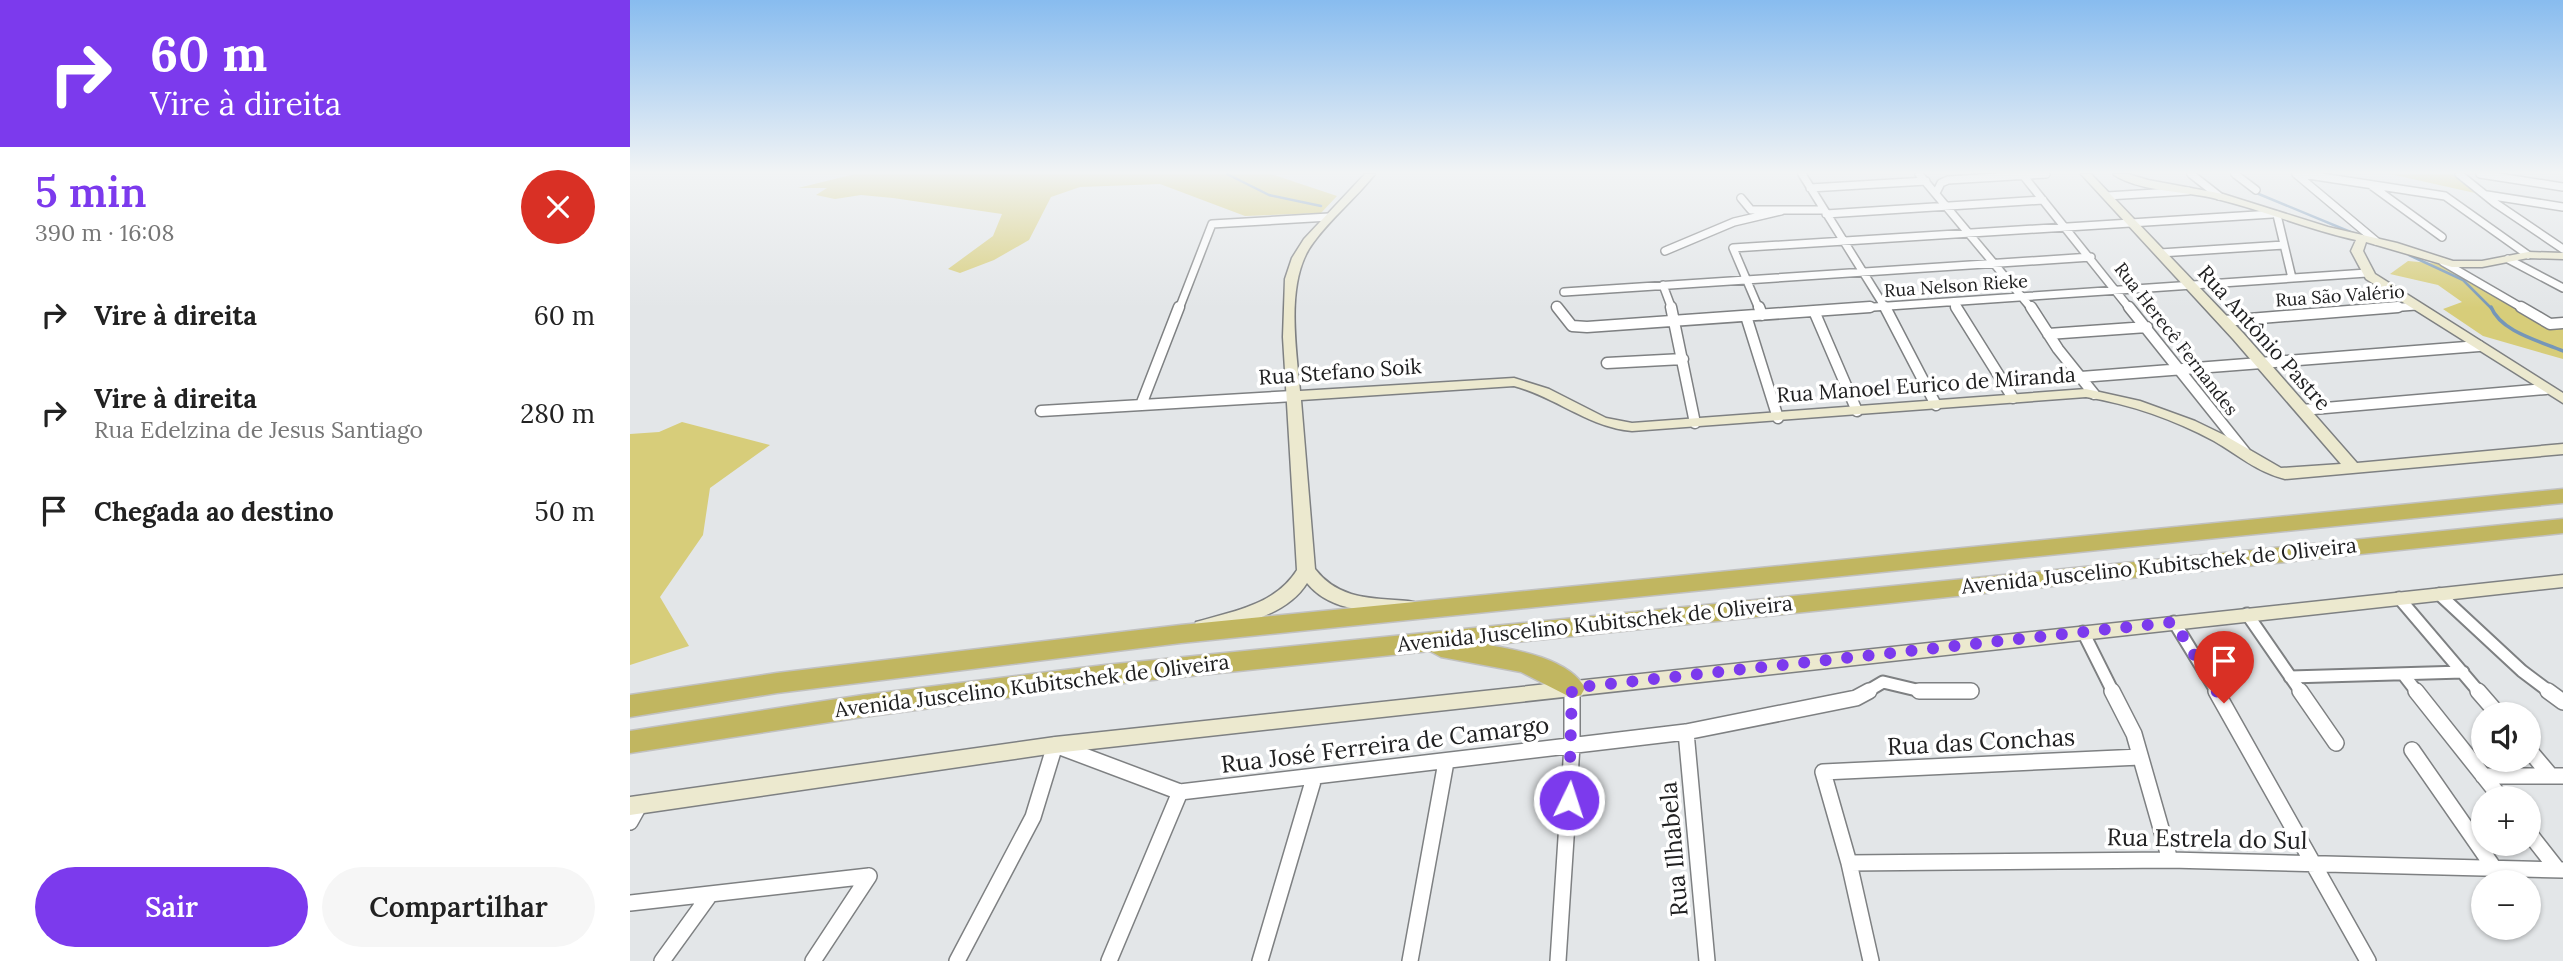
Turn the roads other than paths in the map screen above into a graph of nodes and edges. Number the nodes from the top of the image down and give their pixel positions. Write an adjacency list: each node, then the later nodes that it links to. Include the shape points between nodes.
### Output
1 (1298, 219): 65 (street, via 1212,224)
2 (1327, 219): 62 (street, via 1301,250 1291,279 1288,321)
3 (1747, 219): 24 (street)
4 (1829, 219): 21 (street)
5 (1958, 219): 17 (street)
6 (2059, 219): 16 (street, Rua Herecê Fernandes)
7 (2128, 219): 15 (street, Rua Antônio Pastre)
8 (2206, 219): 15 (street)
9 (2276, 219): 22 (street)
10 (2289, 219): 19 (street)
11 (2349, 219): 20 (street)
12 (2417, 219): 18 (street)
13 (2476, 219): 26 (street)
14 (2518, 219): 23 (street)
15 (2132, 223): 16 (street); 25 (street, Rua Antônio Pastre)
16 (2066, 227): 17 (street); 28 (street, Rua Herecê Fernandes)
17 (1970, 233): 21 (street); 31 (street)
18 (2442, 237)
19 (2362, 239): 20 (street); 33 (street, via 2357,251)
20 (2376, 241): 30 (street)
21 (1842, 242): 32 (street); 35 (street, via 1732,248)
22 (2284, 245): 25 (street); 34 (street)
23 (2563, 250)
24 (1665, 251)
25 (2160, 253): 37 (street, Rua Antônio Pastre)
26 (2528, 255): 27 (street); 29 (street)
27 (2563, 256)
28 (2091, 257): 31 (street); 39 (street, Rua Herecê Fernandes)
29 (2508, 259): 30 (street, via 2472,265); 38 (street)
30 (2443, 262): 51 (street, via 2550,324)
31 (1996, 263): 32 (street); 41 (street)
32 (1862, 272): 35 (street); 44 (street)
33 (2367, 272): 34 (street, Rua Nelson Rieke); 45 (street)
34 (2292, 278): 37 (street, Rua Nelson Rieke)
35 (1746, 279): 36 (street); 47 (street)
36 (1663, 285): 40 (street); 49 (street)
37 (2190, 285): 39 (street, Rua Nelson Rieke); 50 (street, Rua Antônio Pastre)
38 (2563, 288)
39 (2118, 290): 41 (street, Rua Nelson Rieke); 52 (street, Rua Herecê Fernandes)
40 (1564, 292)
41 (2024, 297): 42 (street, Rua Nelson Rieke); 53 (street)
42 (1954, 302): 44 (street, Rua Nelson Rieke); 63 (street)
43 (1556, 306): 49 (street, Rua Nelson Rieke, via 1576,327)
44 (1884, 306): 46 (street, Rua Nelson Rieke); 66 (street)
45 (2416, 306): 50 (street, Rua São Valério); 54 (street)
46 (1814, 311): 47 (street, Rua Nelson Rieke); 69 (street)
47 (1762, 315): 48 (street, Rua Nelson Rieke)
48 (1746, 316): 49 (street, Rua Nelson Rieke); 70 (street)
49 (1676, 321): 55 (street)
50 (2224, 321): 57 (street, Rua Antônio Pastre)
51 (2563, 323)
52 (2147, 327): 53 (street); 58 (street, Rua Herecê Fernandes)
53 (2048, 334): 59 (street)
54 (2479, 346): 57 (street); 60 (street)
55 (1683, 359): 56 (street); 71 (street)
56 (1607, 363)
57 (2262, 363): 58 (street); 67 (street, Rua Antônio Pastre)
58 (2180, 369): 59 (street); 74 (street, Rua Herecê Fernandes)
59 (2081, 377): 61 (street)
60 (2546, 389): 64 (street); 67 (street)
61 (2094, 394): 63 (street, Rua Manoel Eurico de Miranda); 74 (street, Rua Manoel Eurico de Miranda, via 2213,435)
62 (1293, 396): 65 (street, Rua Stefano Soik); 72 (street, Rua Stefano Soik, via 1514,382 1540,390 1601,422); 78 (street)
63 (2013, 398): 66 (street, Rua Manoel Eurico de Miranda)
64 (2563, 400)
65 (1141, 405): 68 (street, Rua Stefano Soik)
66 (1936, 405): 69 (street, Rua Manoel Eurico de Miranda)
67 (2302, 410): 75 (street, Rua Antônio Pastre)
68 (1041, 411)
69 (1857, 411): 70 (street, Rua Manoel Eurico de Miranda)
70 (1778, 418): 71 (street, Rua Manoel Eurico de Miranda)
71 (1695, 423): 72 (street, Rua Manoel Eurico de Miranda)
72 (1632, 427)
73 (2563, 449): 75 (street, Rua Manoel Eurico de Miranda)
74 (2251, 460): 75 (street, Rua Manoel Eurico de Miranda, via 2285,474)
75 (2354, 469)
76 (2563, 496): 82 (highway, Avenida Juscelino Kubitschek de Oliveira)
77 (2563, 526): 87 (highway, Avenida Juscelino Kubitschek de Oliveira)
78 (1306, 570): 82 (street, via 1319,589 1334,597); 86 (street, via 1294,590 1275,604)
79 (2563, 581): 80 (street)
80 (2438, 594): 81 (street); 94 (street)
81 (2399, 598): 83 (street); 88 (street)
82 (1434, 609): 86 (highway, Avenida Juscelino Kubitschek de Oliveira)
83 (2247, 614): 84 (street); 90 (street)
84 (2174, 622): 85 (street); 114 (street)
85 (2083, 632): 91 (street); 102 (street, via 2125,713)
86 (1181, 634): 95 (highway, Avenida Juscelino Kubitschek de Oliveira, via 777,683)
87 (1401, 644): 91 (highway, via 1523,663); 97 (highway, Avenida Juscelino Kubitschek de Oliveira, via 1005,687)
88 (2462, 672): 89 (street); 93 (street)
89 (2403, 674): 90 (street); 105 (street)
90 (2290, 677): 98 (street)
91 (1572, 688): 99 (street); 100 (street)
92 (1972, 691): 96 (street, Rua José Ferreira de Camargo, via 1925,692 1883,682 1856,698)
93 (2488, 702)
94 (2563, 702)
95 (630, 706)
96 (1686, 732): 100 (street, Rua José Ferreira de Camargo); 126 (street, Rua Ilhabela)
97 (630, 742)
98 (2336, 743)
99 (1055, 745): 109 (street, Rua José Ferreira de Camargo); 110 (street); 121 (street, via 1033,817)
100 (1572, 746): 104 (street, Rua José Ferreira de Camargo); 125 (street)
101 (2413, 750): 115 (street)
102 (2140, 757): 112 (street); 113 (street, Rua das Conchas, via 1823,772)
103 (2541, 761): 106 (street)
104 (1447, 762): 107 (street, Rua José Ferreira de Camargo); 124 (street)
105 (2483, 776): 106 (street); 108 (street)
106 (2557, 776)
107 (1314, 778): 109 (street, Rua José Ferreira de Camargo); 123 (street)
108 (2491, 786)
109 (1180, 792): 122 (street)
110 (633, 811)
111 (2541, 847): 116 (street)
112 (2171, 860): 113 (street, Rua Estrela do Sul); 114 (street, Rua Estrela do Sul)
113 (1849, 863): 127 (street)
114 (2314, 863): 115 (street, Rua Estrela do Sul); 128 (street)
115 (2494, 868): 116 (street, Rua Estrela do Sul)
116 (2560, 870)
117 (709, 895): 118 (street); 119 (street); 120 (street, via 869,876)
118 (630, 903)
119 (662, 961)
120 (813, 961)
121 (957, 961)
122 (1109, 961)
123 (1260, 961)
124 (1410, 961)
125 (1558, 961)
126 (1707, 961)
127 (1871, 961)
128 (2368, 961)

